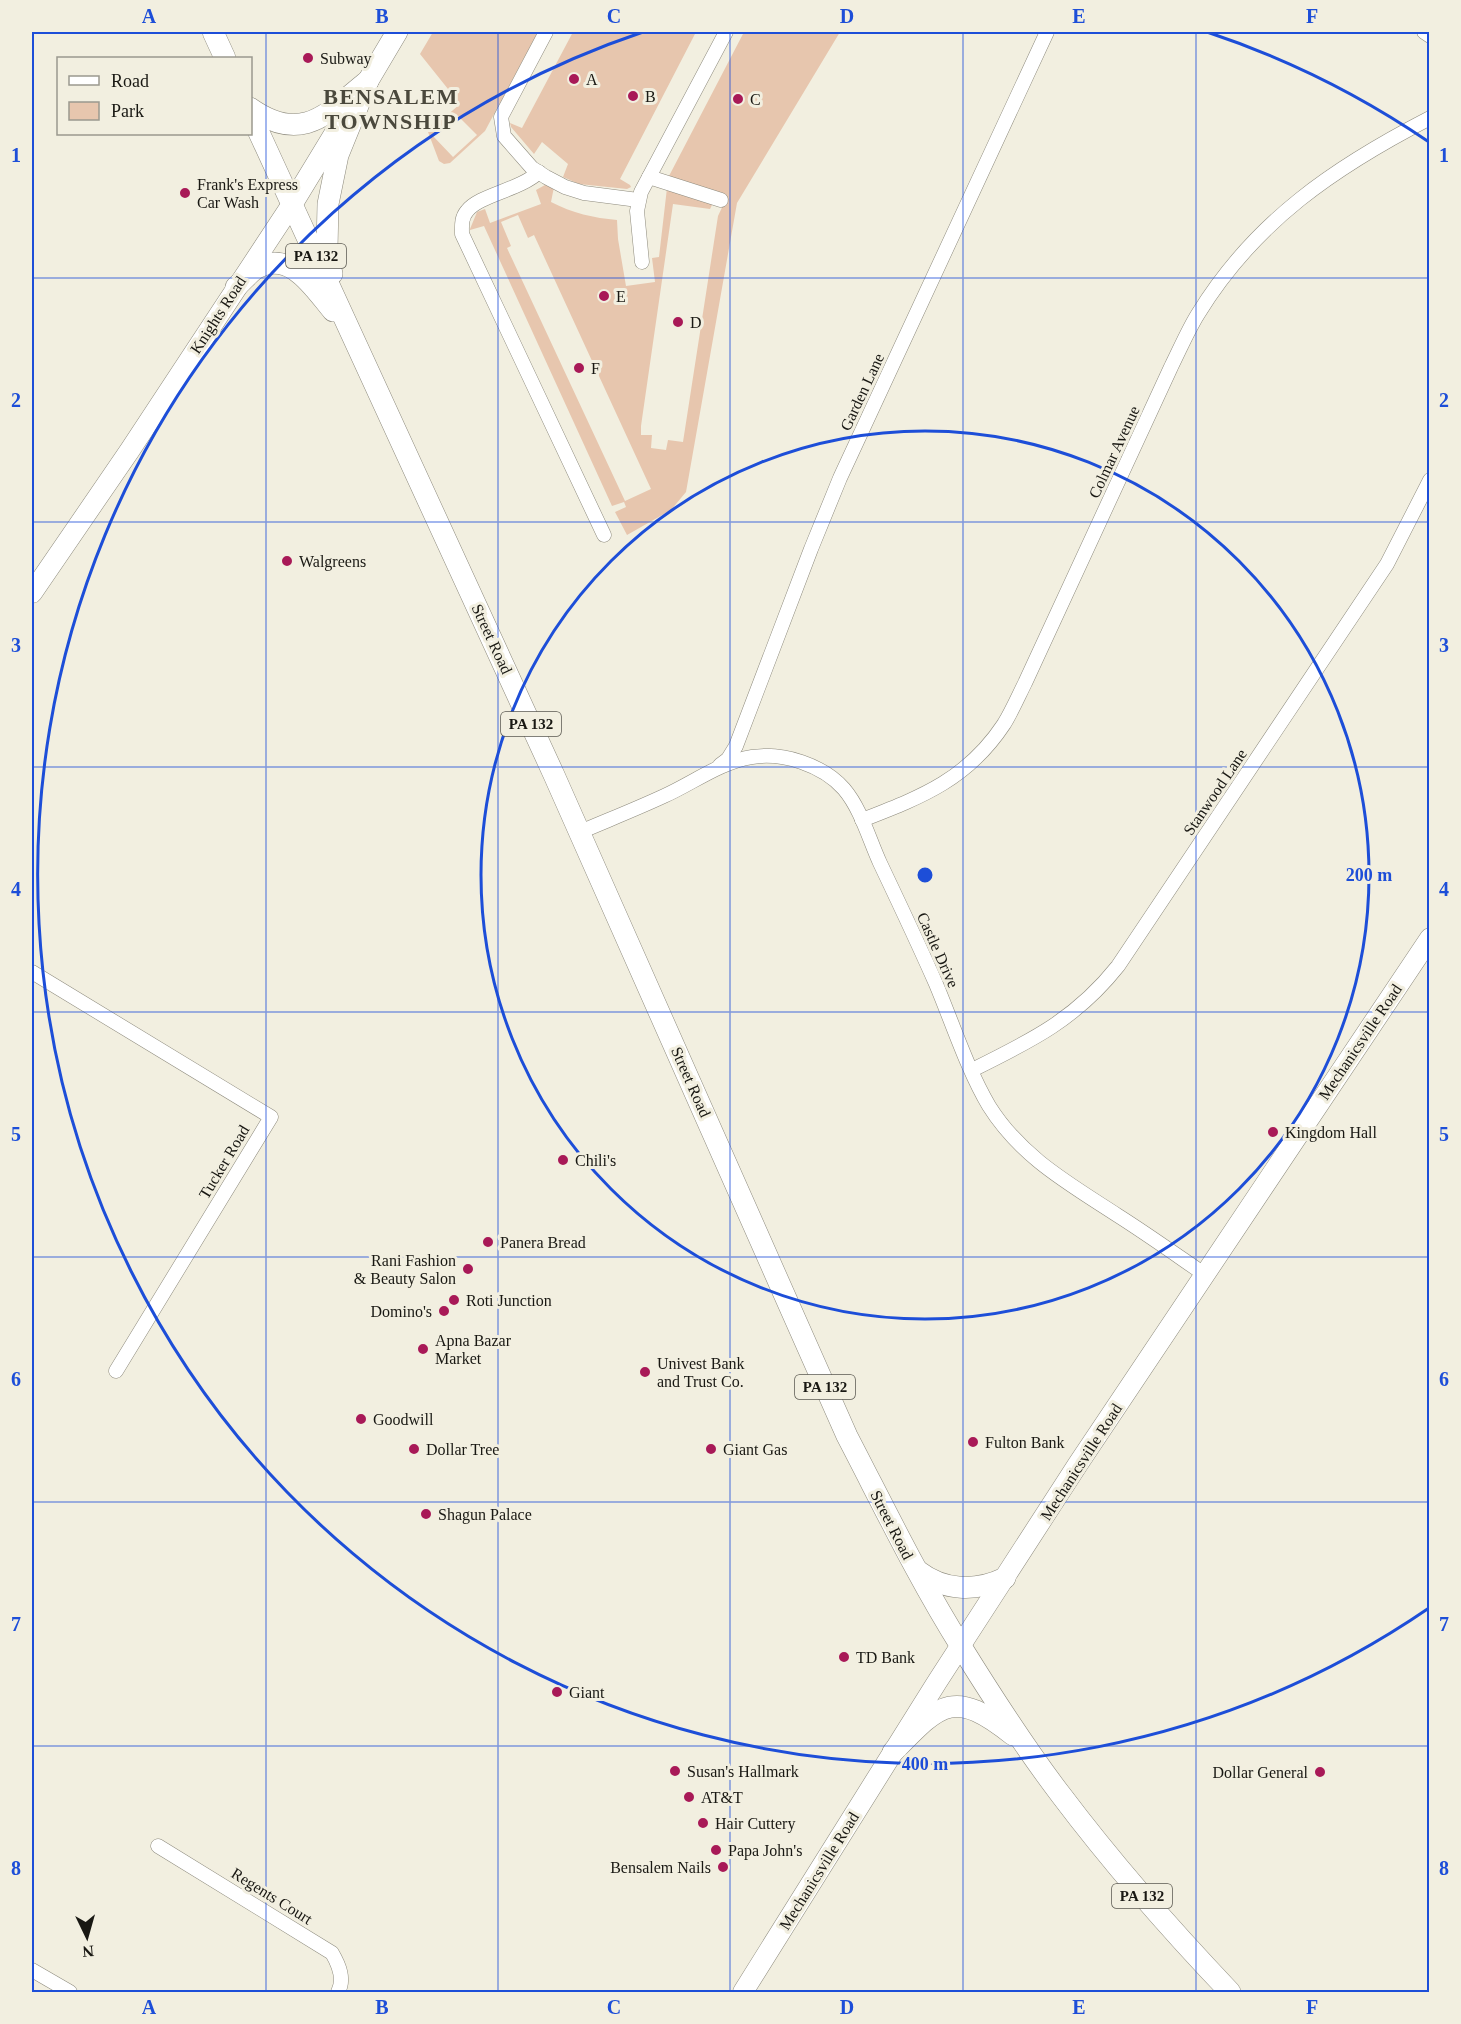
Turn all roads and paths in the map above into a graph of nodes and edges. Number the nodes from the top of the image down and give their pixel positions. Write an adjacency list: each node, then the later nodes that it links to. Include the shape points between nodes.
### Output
1 (213, 32): 8 (main road)
2 (397, 32): 9 (main road, Knights Road)
3 (546, 32): 13 (street, via 501,117 504,136)
4 (726, 32): 14 (street)
5 (1047, 32): 25 (street, Garden Lane, via 840,478 736,746)
6 (1424, 32): 7 (street)
7 (1430, 36)
8 (225, 57)
9 (368, 81): 10 (main road, via 307,124 280,123); 17 (main road, Knights Road); 20 (main road, via 338,155 328,204 327,249)
10 (252, 109)
11 (252, 117): 17 (main road, Street Road / PA 132)
12 (1430, 118): 26 (street, Colmar Avenue, via 1336,171 1250,244 1197,315 1005,722 961,772 940,786)
13 (539, 172): 15 (street, via 584,193); 23 (street, via 526,182 472,205 465,213 462,234)
14 (649, 177): 15 (street); 16 (street)
15 (638, 200): 18 (street)
16 (721, 200)
17 (292, 204): 19 (street, Knights Road); 20 (main road, Street Road / PA 132)
18 (642, 262)
19 (236, 287): 21 (main road, via 256,268 268,263 292,267); 24 (street, Knights Road)
20 (340, 309): 21 (main road, Street Road / PA 132)
21 (351, 332): 27 (main road, Street Road / PA 132)
22 (1430, 480): 30 (street, Stanwood Lane, via 1387,564 1118,966 1054,1027)
23 (604, 535)
24 (32, 593)
25 (717, 768): 26 (street, Castle Drive, via 754,757 803,762 844,789); 27 (street, Castle Drive)
26 (861, 820): 30 (street, Castle Drive)
27 (580, 832): 33 (main road, Street Road / PA 132, via 847,1436)
28 (1430, 938): 31 (street, Mechanicsville Road)
29 (32, 972): 32 (street, Tucker Road, via 271,1118)
30 (972, 1070): 31 (street, Castle Drive, via 988,1105 1031,1156)
31 (1204, 1274): 34 (street, Mechanicsville Road)
32 (116, 1371)
33 (915, 1568): 34 (main road, via 943,1585 962,1588 991,1585); 35 (main road, Street Road / PA 132)
34 (1005, 1578): 35 (street, Mechanicsville Road)
35 (961, 1646): 36 (main road, Street Road / PA 132); 37 (street, Mechanicsville Road)
36 (1024, 1744): 37 (main road, via 983,1714 956,1706 934,1712); 43 (main road, Street Road / PA 132, via 1118,1868)
37 (892, 1752): 42 (street, Mechanicsville Road)
38 (158, 1846): 41 (street, Regents Court, via 332,1953 341,1974)
39 (32, 1970): 40 (street)
40 (69, 1992)
41 (338, 1992)
42 (743, 1992)
43 (1230, 1992)

